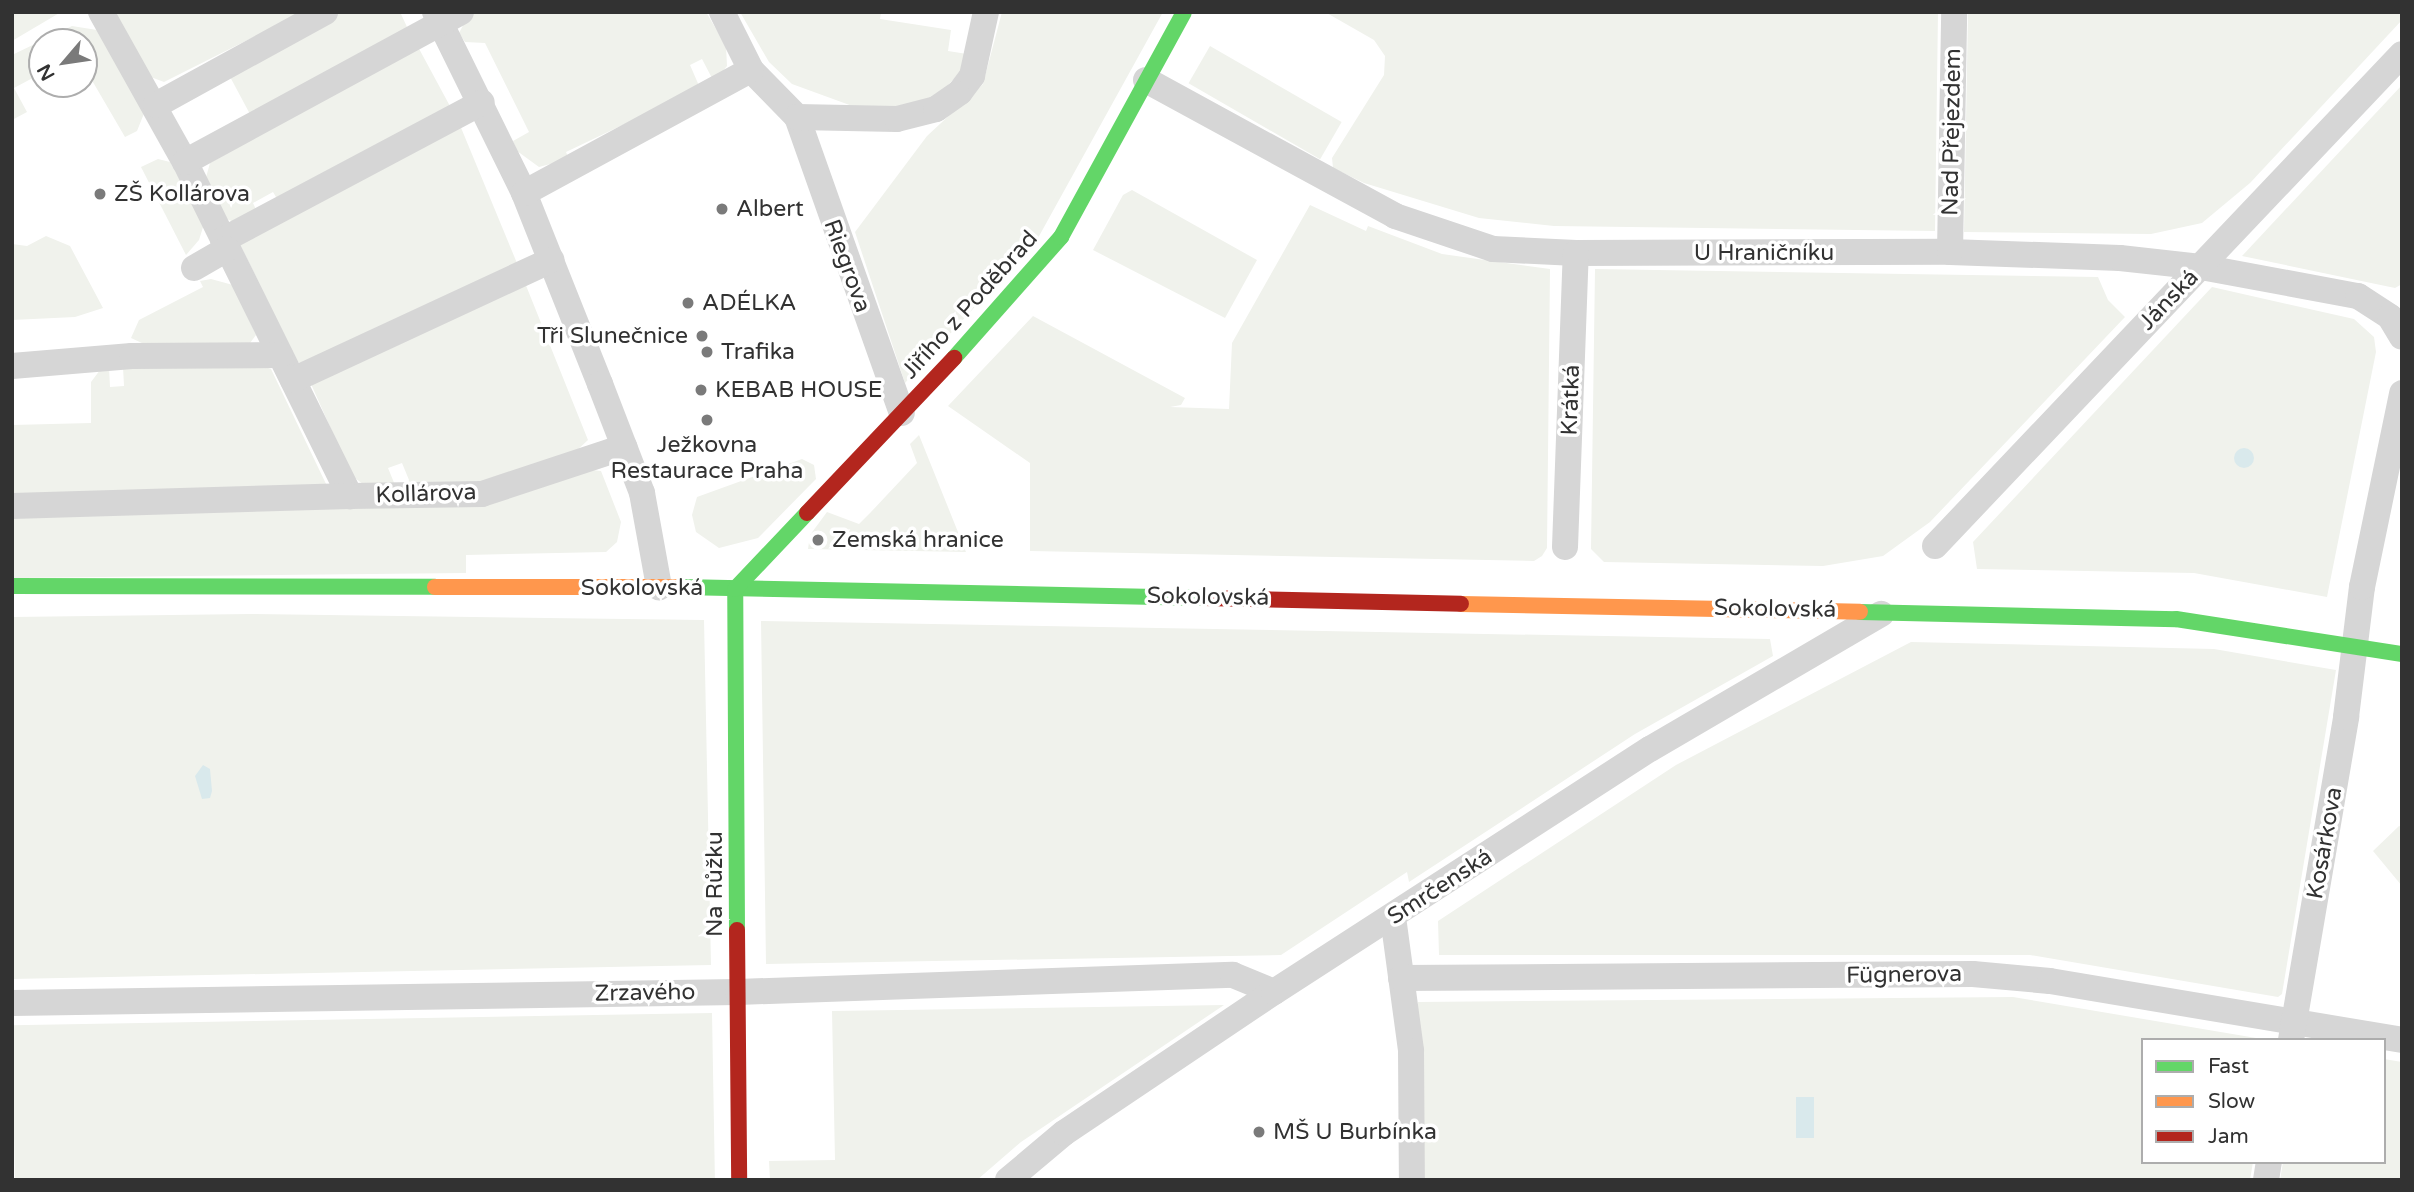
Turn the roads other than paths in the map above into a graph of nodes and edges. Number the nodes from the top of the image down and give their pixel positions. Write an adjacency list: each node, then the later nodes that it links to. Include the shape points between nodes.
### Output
1 (100, 12): 12 (street, Kollárova)
2 (325, 12): 12 (street)
3 (722, 12): 9 (street, Riegrova)
4 (986, 12): 13 (street, via 972,76 960,92 936,109 897,119)
5 (1185, 12): 10 (street, Jiřího z Poděbrad)
6 (1954, 12): 17 (street, Nad Přejezdem)
7 (446, 16): 11 (street); 14 (street)
8 (2402, 54): 20 (street, Jánská)
9 (751, 70): 13 (street, Riegrova); 15 (street)
10 (1146, 80): 18 (street, U Hraničníku, via 1395,216 1493,249); 27 (street, Jiřího z Poděbrad, via 1061,237)
11 (482, 102): 15 (street); 16 (street)
12 (156, 106): 14 (street, Kollárova)
13 (797, 117): 27 (street, Riegrova)
14 (186, 162): 16 (street, Kollárova)
15 (524, 193): 19 (street)
16 (225, 245): 21 (street); 23 (street, Kollárova)
17 (1950, 252): 18 (street, U Hraničníku); 20 (street, U Hraničníku, via 2120,258)
18 (1576, 254): 32 (street, Krátká)
19 (551, 260): 25 (street); 28 (street)
20 (2201, 267): 22 (street, U Hraničníku, via 2358,296 2390,317); 31 (street, Jánská)
21 (194, 268)
22 (2402, 337)
23 (280, 355): 24 (street, via 132,356); 25 (street, Kollárova)
24 (12, 366)
25 (292, 380): 29 (street, Kollárova)
26 (2402, 393): 37 (street, via 2362,587)
27 (902, 413): 35 (street, Jiřího z Poděbrad)
28 (624, 447): 29 (street, Kollárova, via 482,494); 34 (street, via 642,493)
29 (351, 496): 30 (street)
30 (12, 506)
31 (1935, 546)
32 (1566, 547)
33 (12, 586): 34 (street, Sokolovská)
34 (659, 587): 35 (street, Sokolovská)
35 (735, 589): 36 (street, Sokolovská); 41 (street, Na Růžku)
36 (1885, 612): 37 (street, Sokolovská, via 2176,619); 39 (street, Smrčenská, via 1650,749)
37 (2356, 646): 38 (street, Sokolovská); 44 (street, Kosárkova)
38 (2402, 654)
39 (1394, 917): 40 (street); 42 (street, Smrčenská)
40 (1401, 978): 44 (street, Fügnerova, via 1973,974 2050,981); 48 (street, via 1411,1051)
41 (738, 992): 42 (street, Zrzavého, via 1233,975); 43 (street, Zrzavého); 46 (street, Na Růžku)
42 (1274, 992): 47 (street, Smrčenská, via 1064,1133)
43 (12, 1003)
44 (2292, 1030): 45 (street, Fügnerova)
45 (2380, 1038)
46 (739, 1180)
47 (1008, 1180)
48 (1412, 1180)

